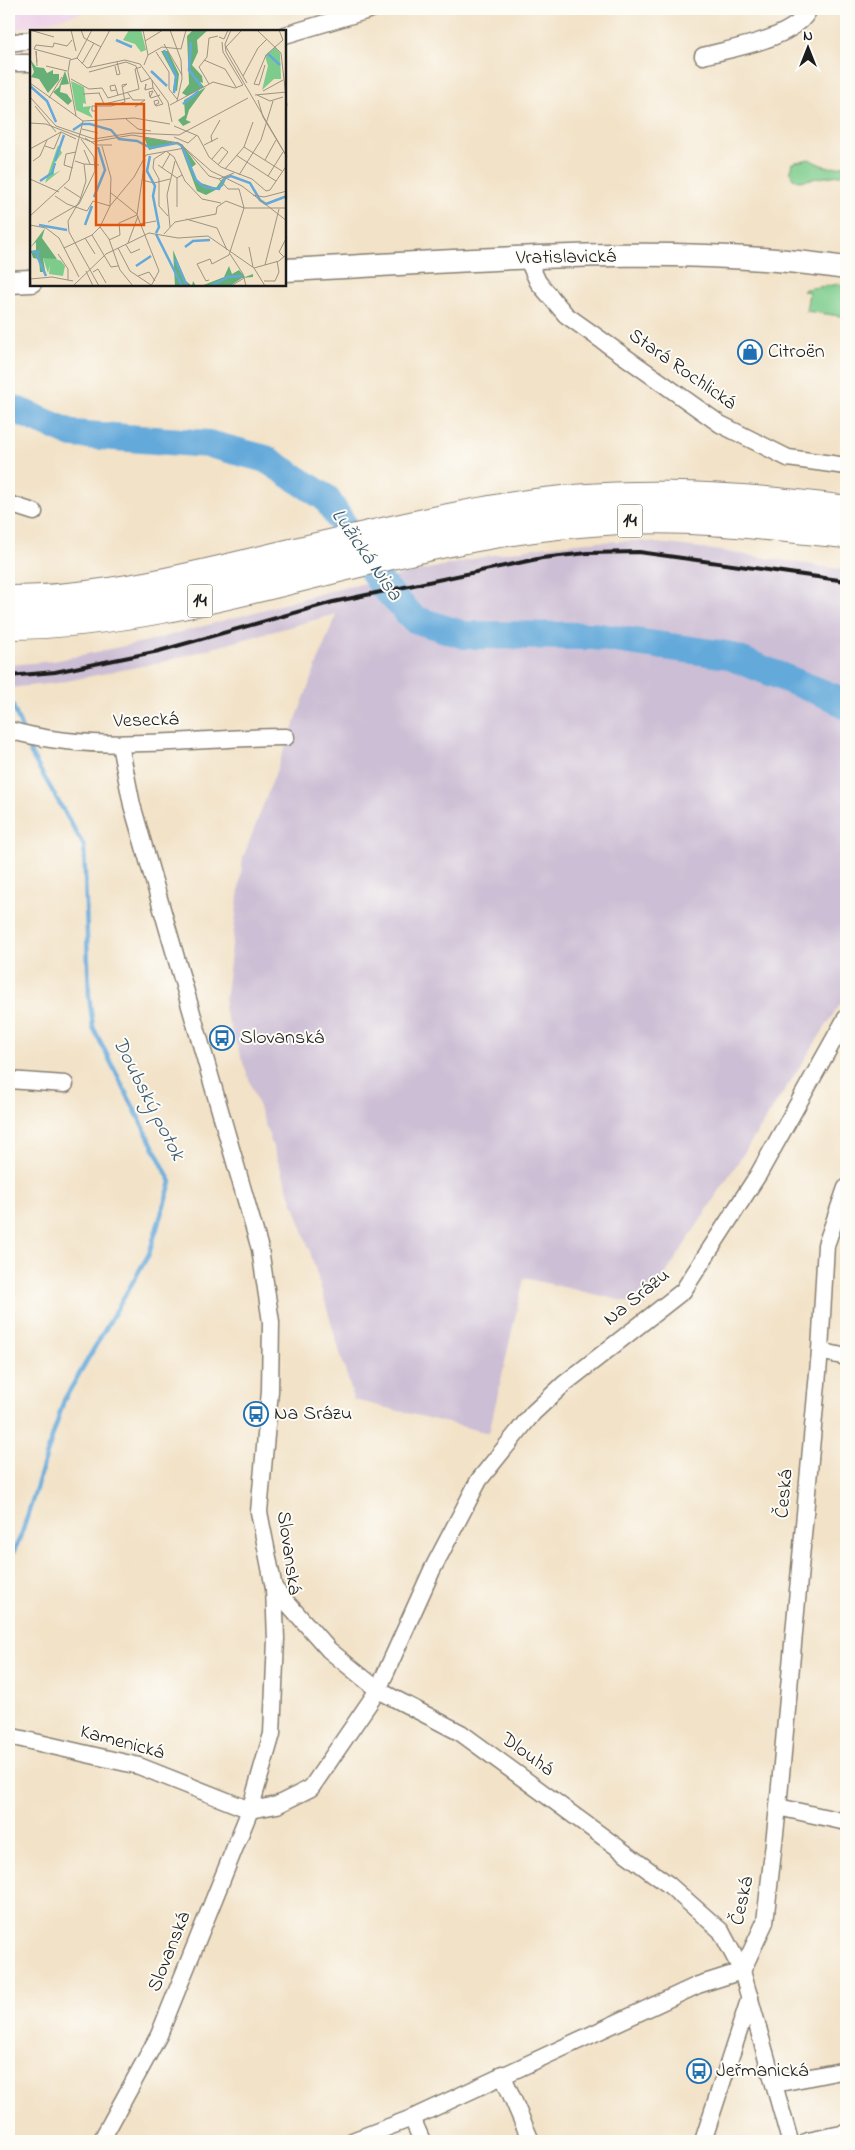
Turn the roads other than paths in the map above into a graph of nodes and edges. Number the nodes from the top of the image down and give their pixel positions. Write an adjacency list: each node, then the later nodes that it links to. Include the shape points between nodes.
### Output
1 (372, 9): 3 (street)
2 (809, 9): 6 (street, via 806,17 778,36)
3 (286, 35)
4 (30, 40): 5 (street)
5 (9, 44)
6 (703, 56)
7 (9, 63): 8 (street)
8 (30, 63)
9 (527, 258): 10 (street, Vratislavická, via 686,255 805,262); 11 (street, Vratislavická); 14 (street, Stará Rochlická, via 538,282 566,315 720,424 788,458)
10 (846, 268)
11 (286, 270)
12 (30, 281): 13 (street)
13 (9, 282)
14 (846, 466)
15 (9, 504): 17 (street)
16 (846, 510): 20 (highway, 14, via 713,496 577,498 432,521 139,587)
17 (34, 512)
18 (846, 534): 20 (highway, 14, via 709,521 648,520 560,525 416,549 142,614)
19 (9, 600): 20 (highway, 14)
20 (73, 609): 21 (highway, 14)
21 (9, 625)
22 (10, 730): 24 (street, Vesecká, via 33,736)
23 (286, 737): 24 (street, Vesecká)
24 (120, 745): 31 (street, Slovanská, via 132,806 260,1249 271,1332 270,1391 259,1512)
25 (846, 1018): 32 (street, Na Srázu, via 758,1175 684,1291 635,1327 539,1408 480,1480 432,1570)
26 (9, 1080): 27 (street)
27 (65, 1084)
28 (846, 1188): 29 (street, Česká, via 826,1245)
29 (820, 1351): 30 (street); 34 (street, Česká)
30 (846, 1357)
31 (274, 1588): 32 (street, Dlouhá, via 329,1650); 35 (street, Slovanská, via 276,1639 272,1734)
32 (378, 1690): 35 (street, Na Srázu, via 311,1788 277,1805); 37 (street, Dlouhá, via 461,1733 669,1884 721,1931)
33 (9, 1736): 35 (street, Kamenická, via 139,1766)
34 (778, 1807): 36 (street); 37 (street, Česká, via 765,1922)
35 (250, 1810): 44 (street, Slovanská, via 159,2035)
36 (846, 1822)
37 (742, 1971): 38 (street); 40 (street, via 698,1985)
38 (750, 1997): 41 (street); 48 (street)
39 (846, 2070): 41 (street)
40 (502, 2074): 42 (street); 47 (street)
41 (776, 2084): 49 (street)
42 (412, 2118): 45 (street); 46 (street)
43 (846, 2133): 50 (street)
44 (101, 2141)
45 (352, 2141)
46 (422, 2141)
47 (531, 2141)
48 (703, 2141)
49 (790, 2141)
50 (808, 2141)

